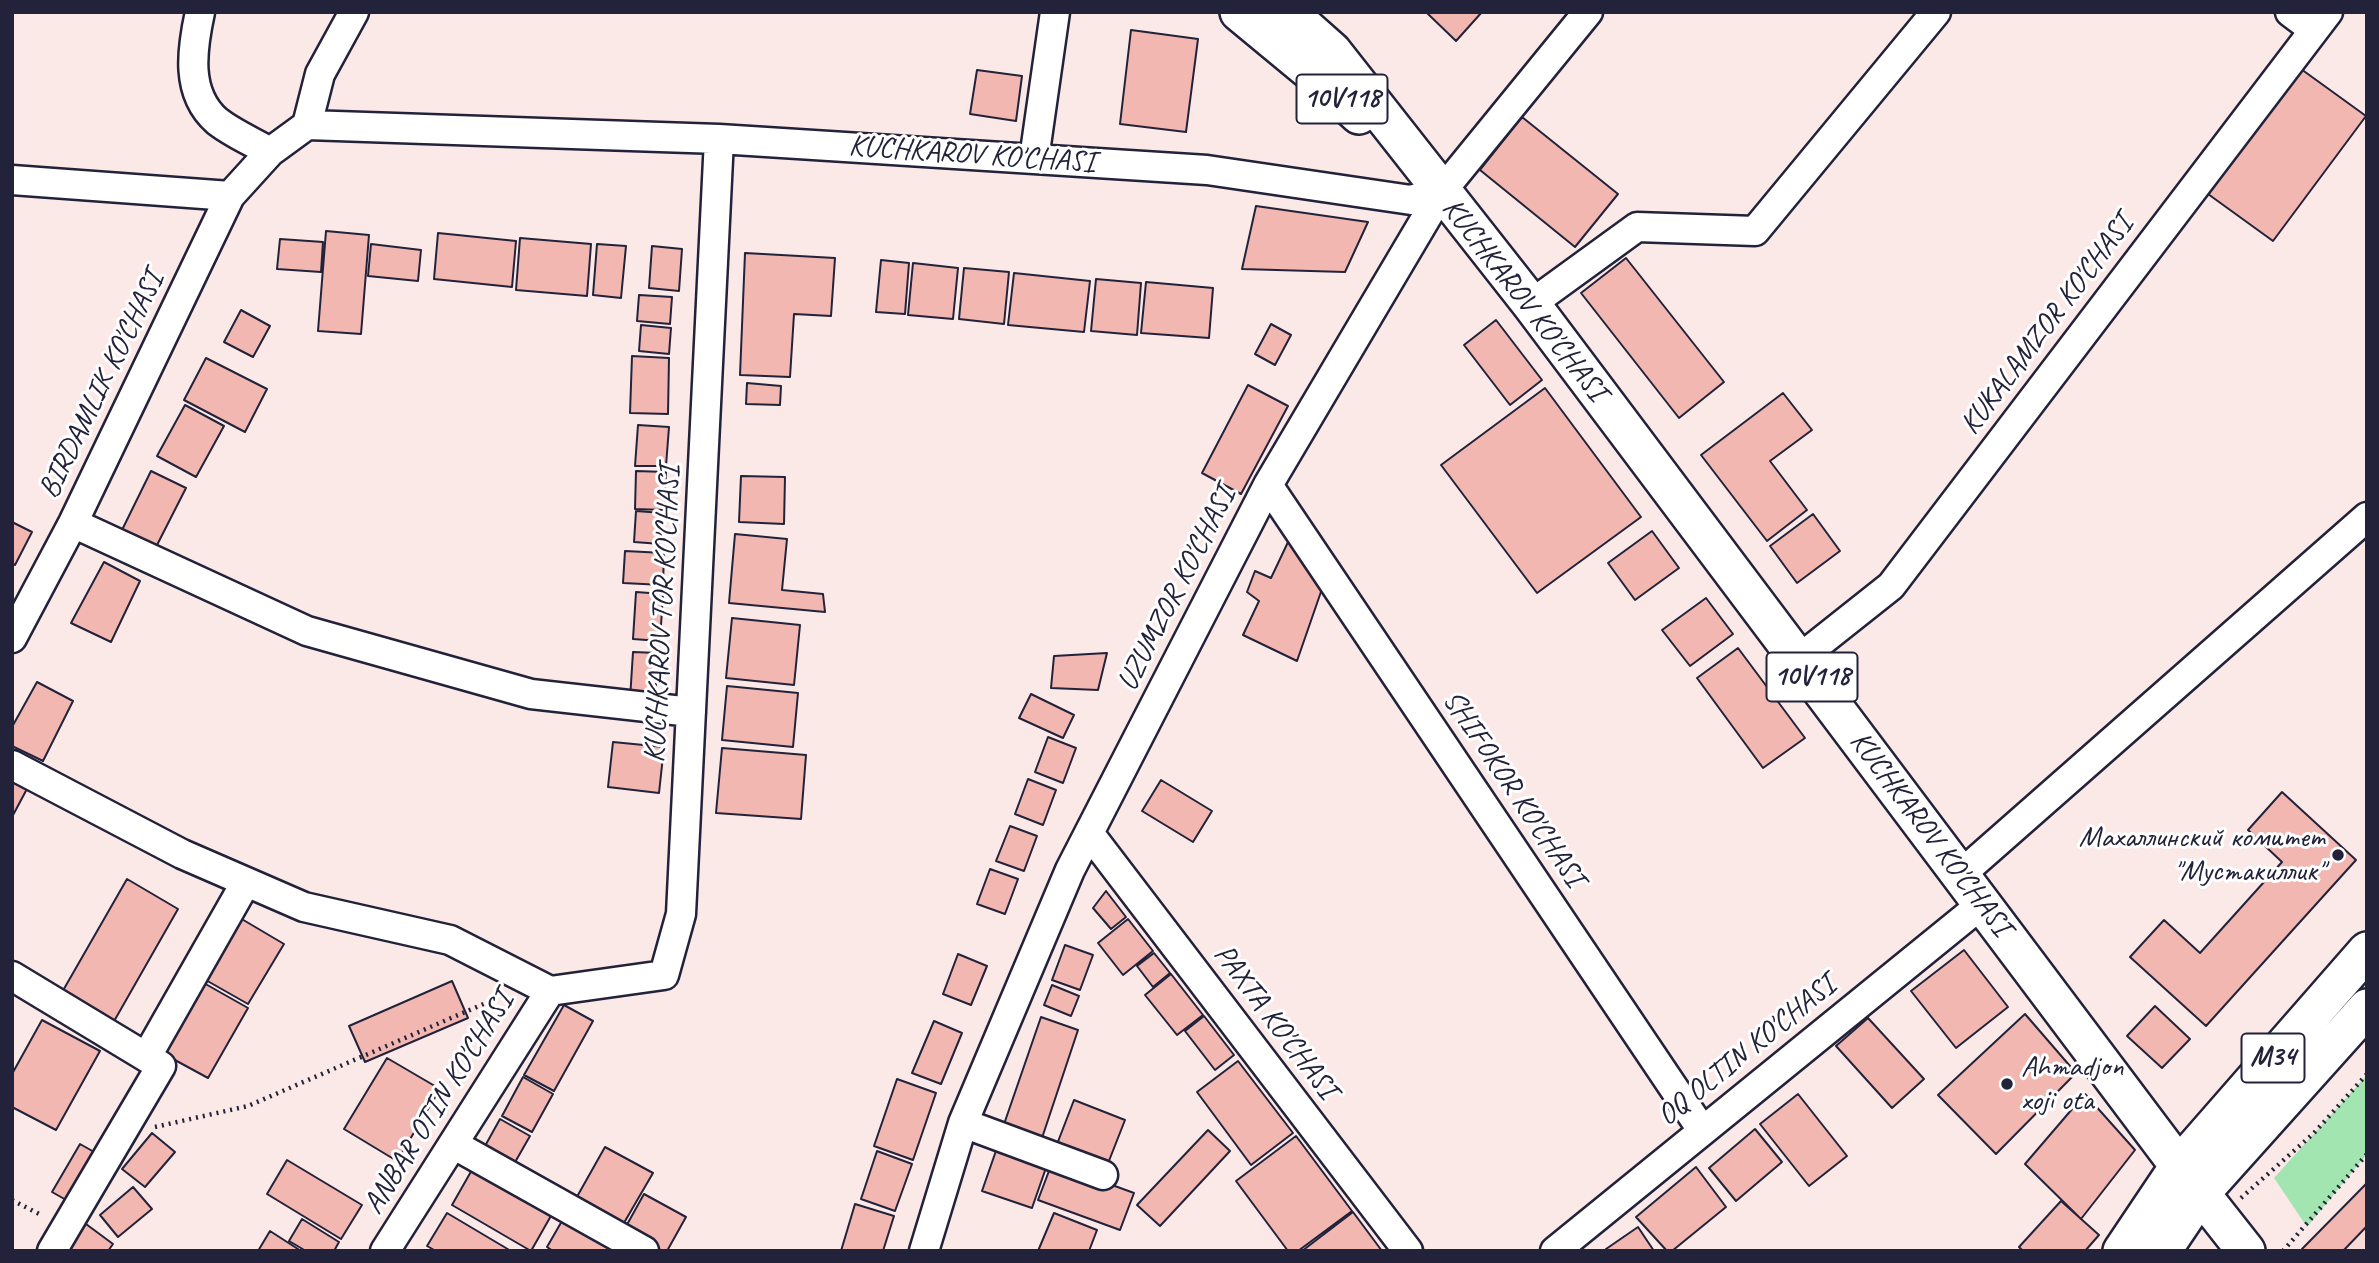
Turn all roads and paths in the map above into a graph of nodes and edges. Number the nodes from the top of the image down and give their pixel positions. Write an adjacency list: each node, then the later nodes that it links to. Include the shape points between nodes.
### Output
1 (200, 12): 12 (street, via 192,67 201,101 218,121)
2 (354, 12): 10 (street, via 320,74)
3 (1055, 12): 13 (street)
4 (1239, 12): 15 (main road, 10V118)
5 (1288, 12): 15 (main road, 10V118, via 1332,51)
6 (1588, 12): 15 (street, UZUMZOR KO'CHASI)
7 (1936, 12): 17 (street, via 1755,230 1637,227)
8 (2290, 12): 9 (street)
9 (2321, 21): 22 (street, KUKALAMZOR KO'CHASI, via 1891,586)
10 (307, 125): 11 (street, KUCHKAROV KO'CHASI); 12 (street)
11 (719, 139): 13 (street, KUCHKAROV KO'CHASI); 23 (street, KUCHKAROV TOR KO'CHASI)
12 (270, 152): 16 (street, BIRDAMLIK KO'CHASI)
13 (1034, 159): 15 (street, KUCHKAROV KO'CHASI, via 1207,170 1411,200)
14 (12, 180): 16 (street)
15 (1442, 191): 17 (main road, KUCHKAROV KO'CHASI / 10V118); 18 (street, UZUMZOR KO'CHASI)
16 (230, 195): 20 (street, BIRDAMLIK KO'CHASI)
17 (1531, 304): 22 (main road, KUCHKAROV KO'CHASI / 10V118)
18 (1268, 485): 25 (street, UZUMZOR KO'CHASI); 36 (street, SHIFOKOR KO'CHASI)
19 (2367, 517): 26 (street)
20 (74, 523): 21 (street, BIRDAMLIK KO'CHASI); 23 (street, via 307,631 531,694)
21 (12, 638)
22 (1800, 659): 26 (main road, KUCHKAROV KO'CHASI / 10V118)
23 (691, 712): 31 (street, KUCHKAROV TOR KO'CHASI, via 681,914 664,975)
24 (12, 765): 27 (street, via 182,854)
25 (1089, 833): 35 (street, UZUMZOR KO'CHASI); 47 (street, PAXTA KO'CHASI)
26 (1960, 875): 28 (main road, KUCHKAROV KO'CHASI / 10V118)
27 (246, 882): 31 (street, via 304,907 450,940); 33 (street)
28 (1982, 904): 36 (street, OQ OLTIN KO'CHASI); 41 (main road, KUCHKAROV KO'CHASI / 10V118)
29 (2367, 951): 41 (main road, M34)
30 (12, 976): 33 (street)
31 (541, 987): 37 (path, via 248,1106); 38 (street, ANBAR OTIN KO'CHASI)
32 (2367, 1008): 41 (main road, M34)
33 (147, 1056): 37 (street, via 161,1066)
34 (2367, 1074): 41 (path, via 2314,1133)
35 (963, 1123): 40 (street); 46 (street, UZUMZOR KO'CHASI)
36 (1702, 1130): 48 (street, OQ OLTIN KO'CHASI)
37 (120, 1136): 43 (street)
38 (453, 1144): 44 (street, ANBAR OTIN KO'CHASI); 45 (street)
39 (2367, 1154): 52 (path)
40 (1103, 1175)
41 (2200, 1192): 49 (main road, M34); 50 (main road, M34); 51 (main road, KUCHKAROV KO'CHASI)
42 (12, 1200): 43 (path)
43 (59, 1239)
44 (385, 1251)
45 (644, 1251)
46 (924, 1251)
47 (1408, 1251)
48 (1555, 1251)
49 (2122, 1251)
50 (2162, 1251)
51 (2246, 1251)
52 (2283, 1251)

